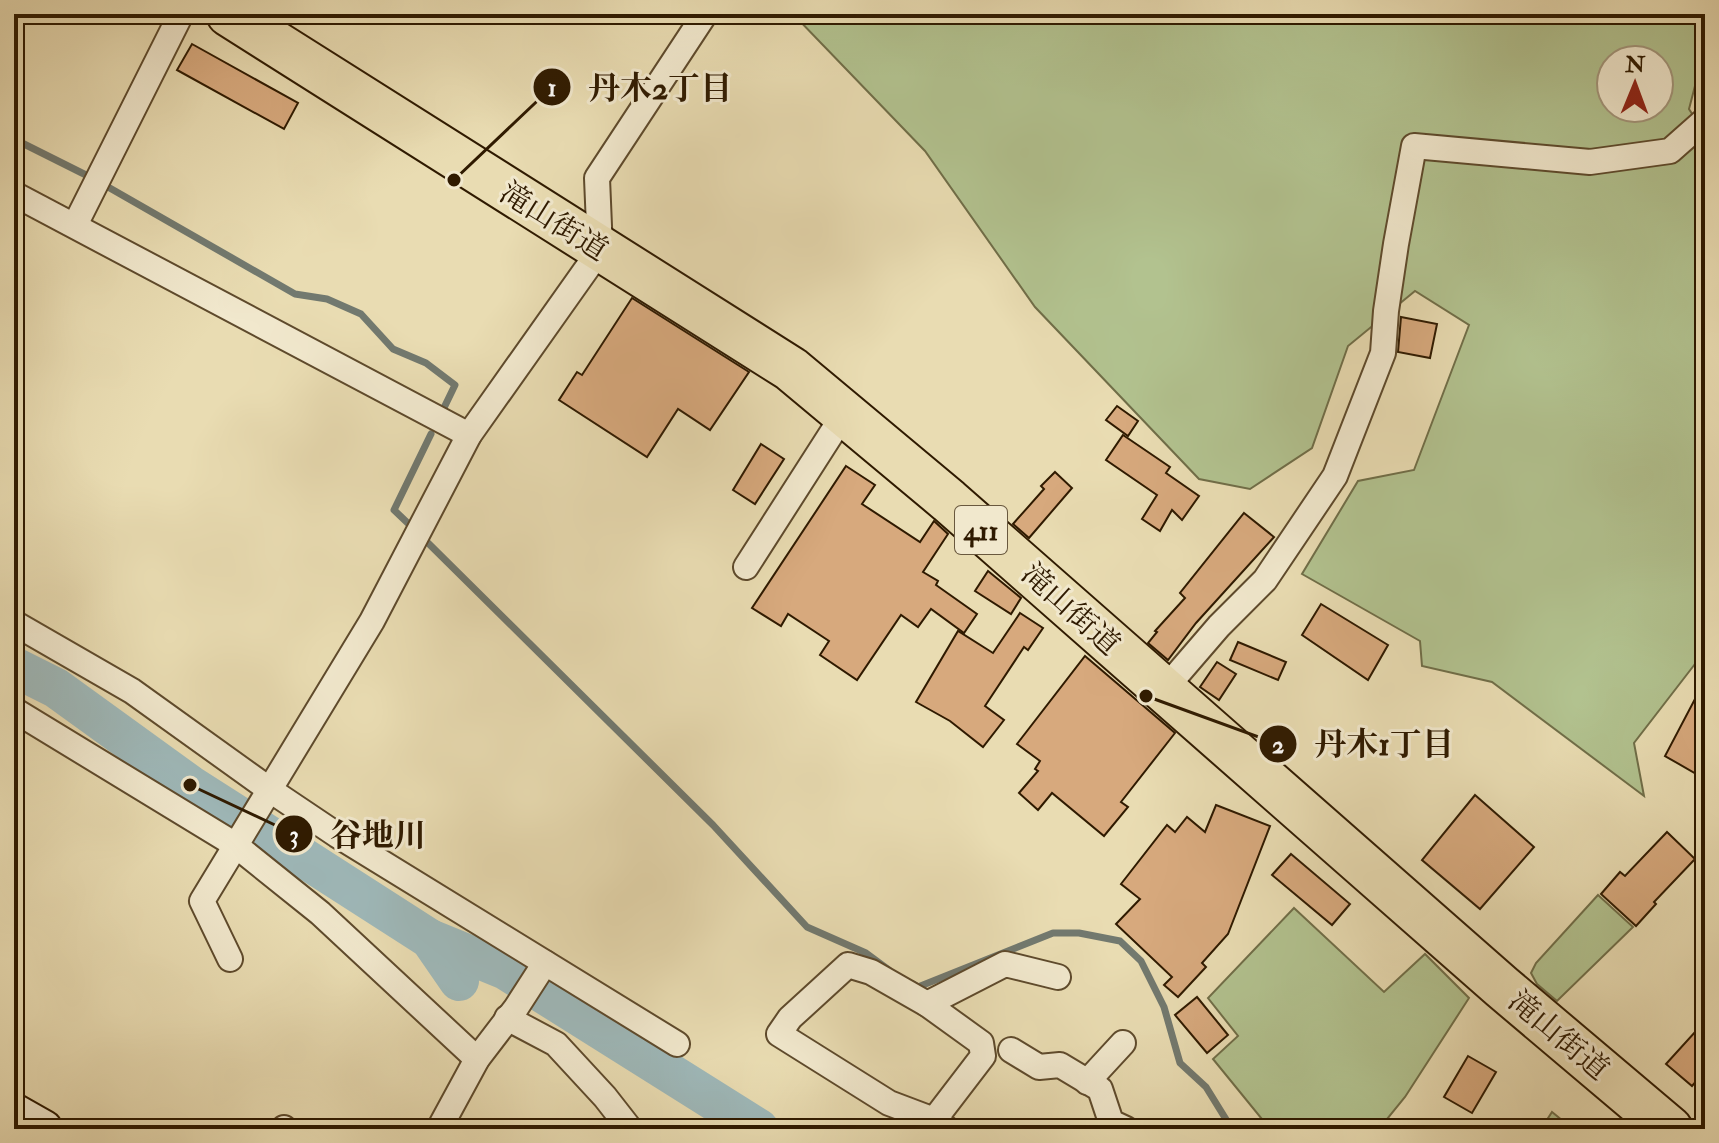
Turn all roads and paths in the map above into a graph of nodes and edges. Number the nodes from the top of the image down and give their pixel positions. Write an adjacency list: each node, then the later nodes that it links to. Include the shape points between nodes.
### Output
1 (181, 14): 6 (street)
2 (229, 14): 7 (highway, 滝山街道 / 411)
3 (705, 14): 7 (street, via 597,178)
4 (1705, 120): 12 (street, via 1670,151 1590,162 1414,146 1383,353 1335,476 1265,580)
5 (14, 194): 6 (street)
6 (75, 225): 9 (street)
7 (600, 250): 8 (highway, 滝山街道 / 411, via 791,369); 9 (street)
8 (844, 414): 10 (street); 12 (highway, 滝山街道 / 411)
9 (469, 435): 14 (street, via 372,621)
10 (746, 567)
11 (14, 623): 14 (street, via 132,691)
12 (1163, 691): 32 (highway, 滝山街道 / 411)
13 (14, 710): 15 (street)
14 (267, 795): 15 (street); 17 (street)
15 (237, 842): 16 (street, via 202,901); 24 (street)
16 (230, 959)
17 (543, 966): 20 (street); 22 (street)
18 (1058, 977): 19 (street, via 1005,964)
19 (927, 1004): 27 (street, via 981,1043 983,1056); 27 (street, via 848,965 779,1034 889,1103)
20 (511, 1013): 24 (street); 30 (street, via 556,1044)
21 (1123, 1043): 25 (street)
22 (677, 1044)
23 (1011, 1050): 25 (street, via 1039,1067 1060,1065)
24 (477, 1059): 29 (street)
25 (1087, 1082): 31 (street, via 1100,1089 1111,1122)
26 (14, 1112): 28 (main road)
27 (941, 1124)
28 (44, 1129)
29 (439, 1129)
30 (630, 1129)
31 (1126, 1129)
32 (1670, 1129)

